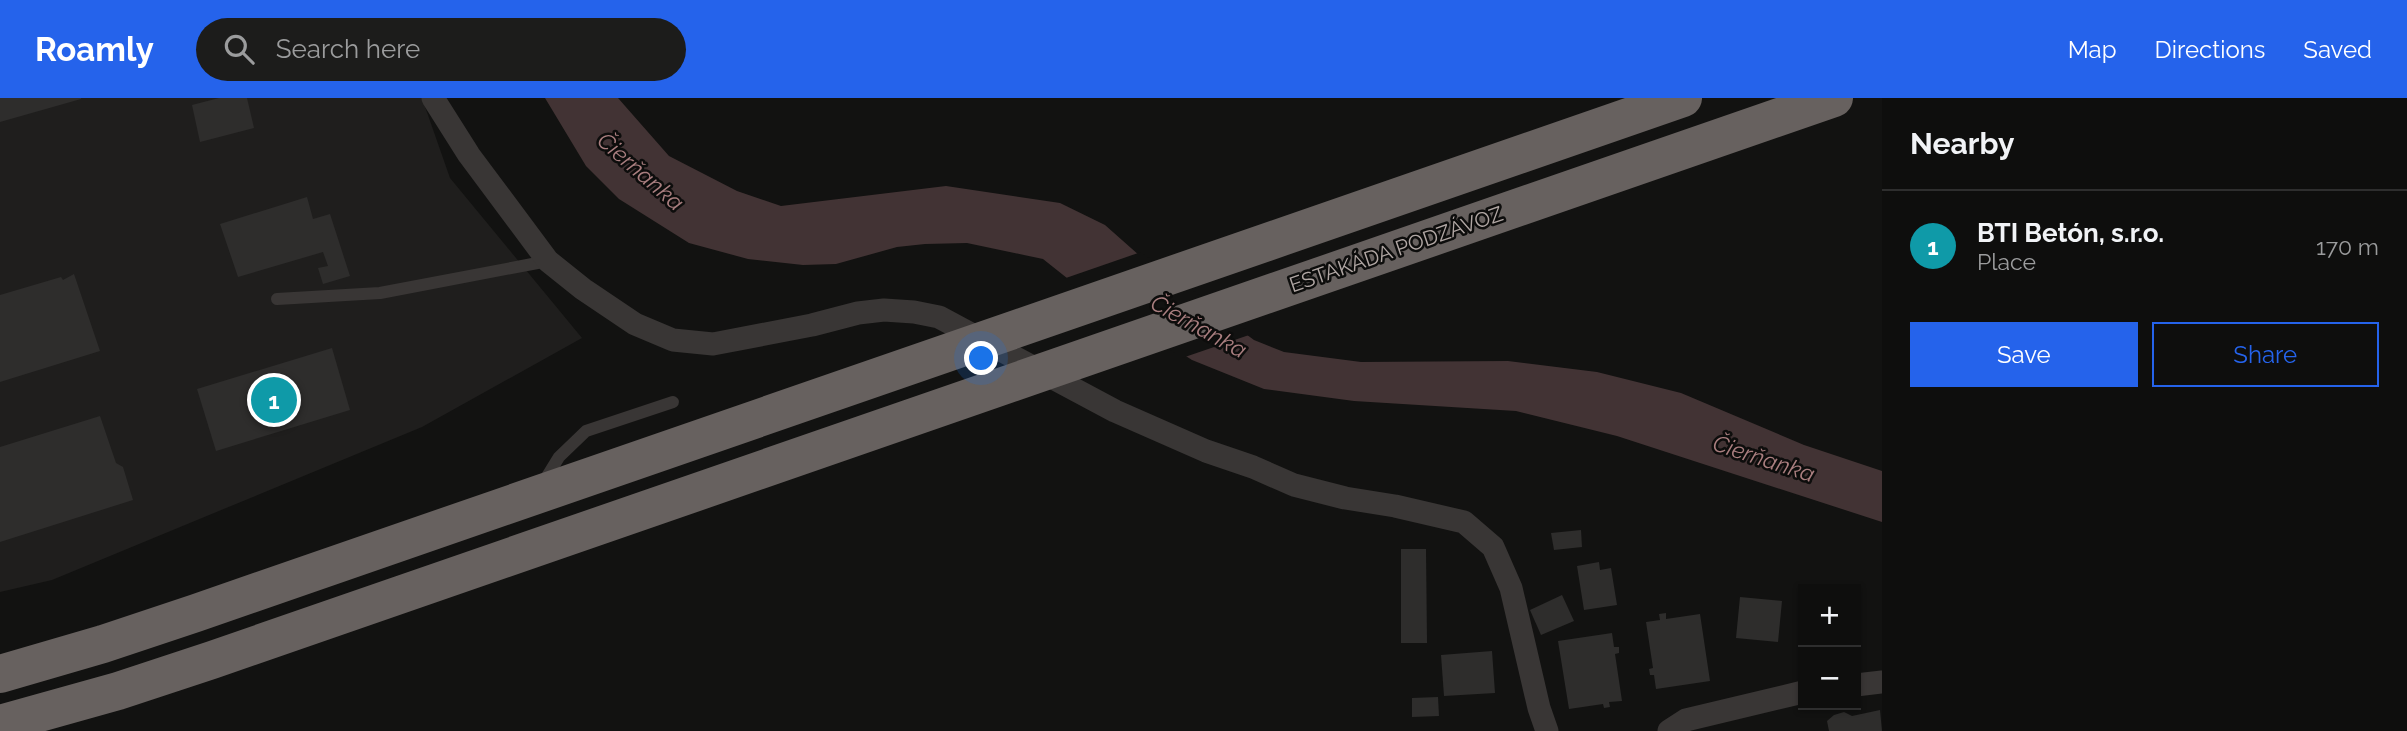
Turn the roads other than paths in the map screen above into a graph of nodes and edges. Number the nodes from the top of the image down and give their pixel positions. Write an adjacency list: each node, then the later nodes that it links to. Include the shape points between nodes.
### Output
1 (433, 98): 4 (street)
2 (1683, 98): 7 (highway)
3 (1833, 98): 12 (highway, ESTAKÁDA PODZÁVOZ, via 118,691)
4 (548, 261): 5 (lane, via 380,293); 13 (street, via 635,324 674,340 713,344 884,310 939,317 1115,411 1206,451 1294,485 1464,522 1493,547 1511,588)
5 (277, 299)
6 (673, 402): 7 (lane, via 586,432 559,457)
7 (536, 496): 8 (highway, via 103,644)
8 (0, 674)
9 (1882, 682): 10 (street)
10 (1861, 684)
11 (1798, 693): 14 (street, via 1686,720)
12 (0, 724)
13 (1547, 731)
14 (1669, 731)

